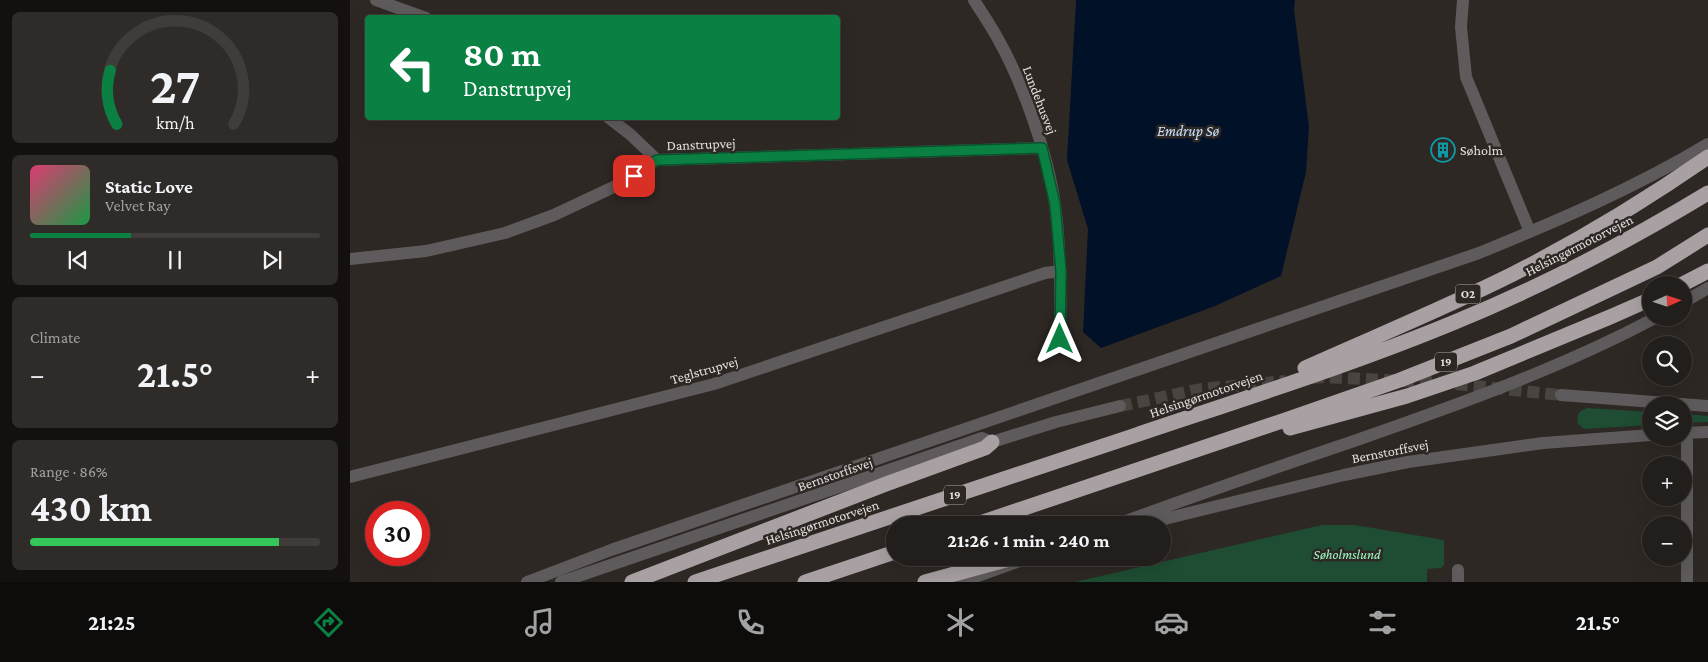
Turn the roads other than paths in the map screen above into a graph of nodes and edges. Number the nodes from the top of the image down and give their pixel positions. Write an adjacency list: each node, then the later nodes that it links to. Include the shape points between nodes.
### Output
1 (376, 0): 4 (street)
2 (974, 0): 7 (street, Lundehusvej, via 1006,55)
3 (1463, 0): 11 (street, via 1461,27 1466,76)
4 (418, 15)
5 (612, 120): 9 (street)
6 (1708, 144): 11 (street, via 1636,184)
7 (1042, 148): 9 (street, Danstrupvej); 14 (street, Lundehusvej, via 1055,204)
8 (1708, 157): 25 (highway, O2, via 1581,237 1512,274)
9 (657, 160): 13 (street, Danstrupvej, via 622,183 554,215 505,233 426,252)
10 (1708, 193): 25 (highway, Helsingørmotorvejen / 19, via 1591,259 1456,322)
11 (1530, 232): 39 (street, via 1420,274 611,550)
12 (1708, 235): 31 (highway, 19, via 1657,266 1511,336 1373,389)
13 (350, 259)
14 (1061, 271): 21 (street, Lundehusvej); 32 (street, Teglstrupvej, via 1045,273 714,384)
15 (1708, 271): 16 (highway)
16 (1692, 279)
17 (1708, 288): 18 (street)
18 (1692, 297)
19 (1642, 302): 31 (highway, via 1475,373 1408,396)
20 (1642, 324): 34 (street, via 1575,358 1491,392)
21 (1060, 339)
22 (1561, 395): 24 (street)
23 (1120, 406): 29 (street, Bernstorffsvej)
24 (1708, 406)
25 (1215, 409): 42 (highway, Helsingørmotorvejen / 19)
26 (1692, 432): 27 (street)
27 (1708, 432)
28 (1642, 436): 35 (street, Bernstorffsvej, via 1543,443 1408,462)
29 (992, 442): 40 (street, Bernstorffsvej, via 982,438); 41 (highway, via 985,448)
30 (1685, 446): 46 (street)
31 (1170, 459): 33 (highway, 19)
32 (350, 478)
33 (1001, 516)
34 (1140, 516)
35 (1171, 518)
36 (886, 555): 43 (highway)
37 (984, 566): 44 (highway)
38 (1006, 566): 45 (street)
39 (527, 582)
40 (561, 582)
41 (632, 582)
42 (695, 582)
43 (805, 582)
44 (925, 582)
45 (961, 582)
46 (1687, 582)

